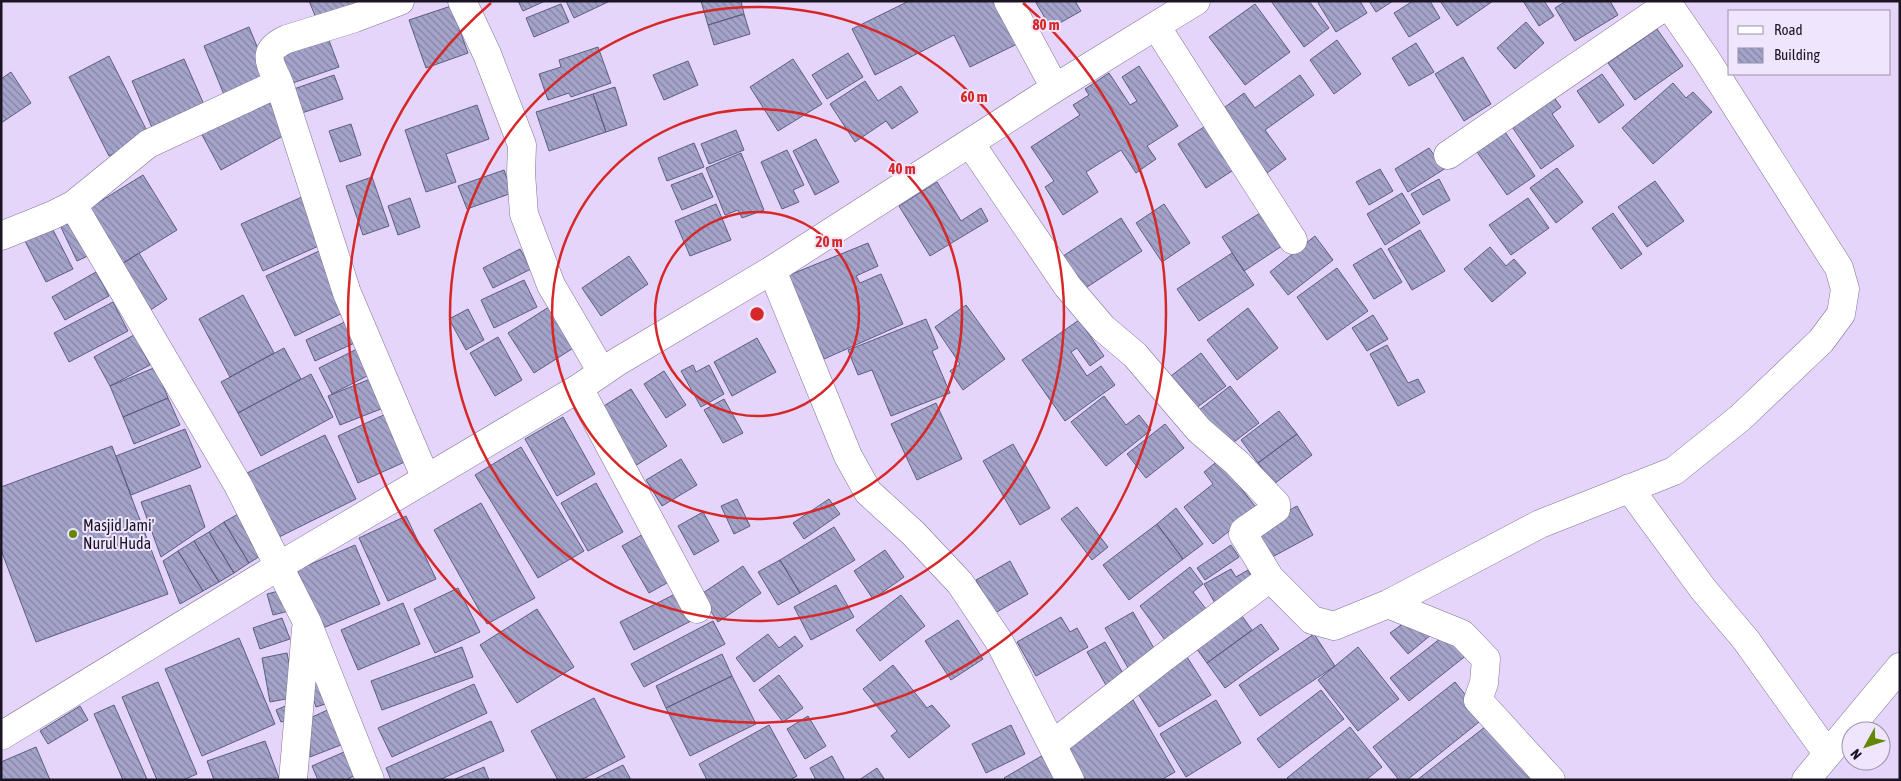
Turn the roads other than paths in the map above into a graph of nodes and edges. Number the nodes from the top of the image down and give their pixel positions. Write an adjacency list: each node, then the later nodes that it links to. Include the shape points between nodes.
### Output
1 (400, 1): 7 (street, via 277,43 268,59)
2 (462, 1): 15 (street, via 487,54 522,145 520,173 524,214 551,285)
3 (1008, 1): 8 (street)
4 (1196, 1): 6 (street)
5 (1667, 3): 10 (street); 18 (street, via 1839,268 1845,289 1841,314 1821,341 1740,418 1674,471)
6 (1156, 26): 8 (street); 13 (street)
7 (279, 83): 11 (street, via 148,144); 17 (street, via 347,293)
8 (1055, 88): 9 (street)
9 (970, 143): 14 (street); 20 (street, via 1068,287 1103,328 1136,355 1199,430 1237,463 1276,504 1276,509 1243,534)
10 (1448, 155)
11 (73, 205): 12 (street); 19 (street, via 238,485)
12 (1, 236)
13 (1293, 240)
14 (772, 270): 15 (street); 26 (street, via 848,456 868,492 960,583 999,641)
15 (602, 372): 16 (street)
16 (579, 388): 17 (street); 22 (street)
17 (426, 479): 19 (street)
18 (1629, 488): 21 (street, via 1540,524); 27 (street, via 1703,589 1746,640)
19 (279, 566): 23 (street); 25 (street)
20 (1270, 578): 21 (street, via 1312,620 1334,626); 26 (street)
21 (1388, 604): 31 (street, via 1462,634 1486,659 1478,700)
22 (697, 609)
23 (307, 622): 28 (street); 29 (street)
24 (1900, 667): 27 (street)
25 (1, 736)
26 (1053, 744): 30 (street)
27 (1827, 754): 32 (street)
28 (293, 780)
29 (370, 780)
30 (1070, 780)
31 (1552, 780)
32 (1806, 780)

